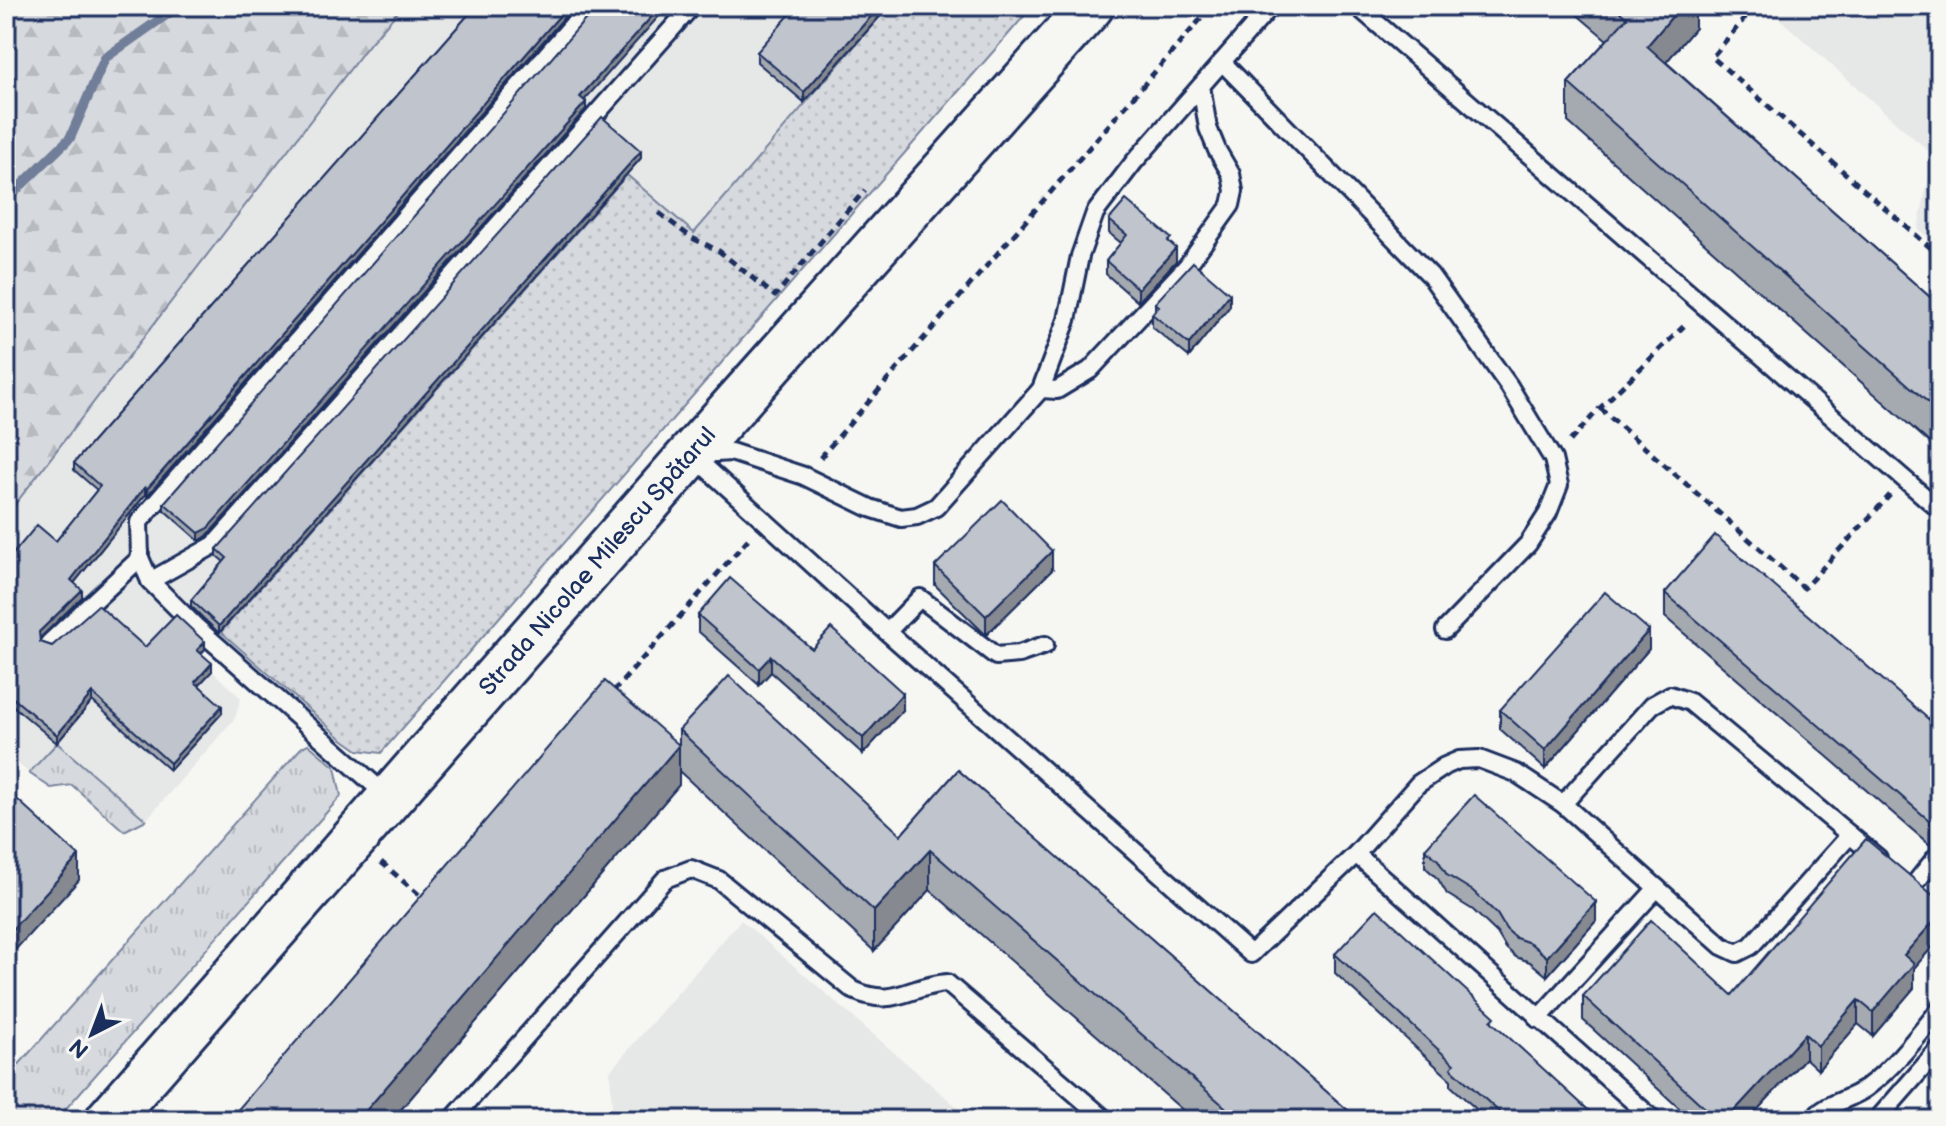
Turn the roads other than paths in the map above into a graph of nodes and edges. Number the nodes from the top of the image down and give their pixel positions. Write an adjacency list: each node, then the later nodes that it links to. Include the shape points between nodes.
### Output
1 (589, 6): 11 (lane, via 139,522)
2 (692, 6): 12 (lane, via 214,545)
3 (1091, 6): 9 (main road, Strada Nicolae Milescu Spătarul)
4 (1271, 6): 6 (lane)
5 (1357, 6): 10 (lane)
6 (1222, 62): 7 (lane); 13 (lane, via 1430,275 1553,459 1559,485 1548,513 1528,544)
7 (1201, 86): 8 (lane, via 1095,213 1067,320); 8 (lane, via 1208,128 1231,174 1231,205 1187,266 1090,370 1057,390)
8 (1041, 389): 9 (lane, via 950,493 917,516 901,518 870,508 804,476 731,452)
9 (691, 454): 14 (lane); 17 (main road, Strada Nicolae Milescu Spătarul)
10 (1940, 510)
11 (140, 558): 12 (lane); 15 (lane)
12 (150, 581): 17 (lane)
13 (1445, 630)
14 (887, 632): 16 (lane, via 920,598 996,656); 21 (lane, via 1251,954)
15 (49, 643)
16 (1045, 645)
17 (389, 797): 26 (main road, Strada Nicolae Milescu Spătarul)
18 (1563, 804): 19 (lane, via 1652,705 1670,695 1690,702); 21 (lane, via 1516,773 1479,759 1459,760 1418,784); 22 (lane)
19 (1850, 835): 20 (lane, via 1907,882); 22 (lane, via 1751,946 1737,953 1722,946)
20 (1940, 852)
21 (1356, 854): 24 (lane)
22 (1657, 888): 24 (lane)
23 (1940, 1009): 30 (lane, via 1868,1087 1830,1104)
24 (1538, 1019): 29 (lane)
25 (1940, 1048): 31 (lane)
26 (108, 1120)
27 (452, 1120): 28 (lane, via 665,879 691,869 719,880 853,990 872,998 892,998 947,983)
28 (1106, 1120)
29 (1654, 1120)
30 (1812, 1120)
31 (1877, 1120)

